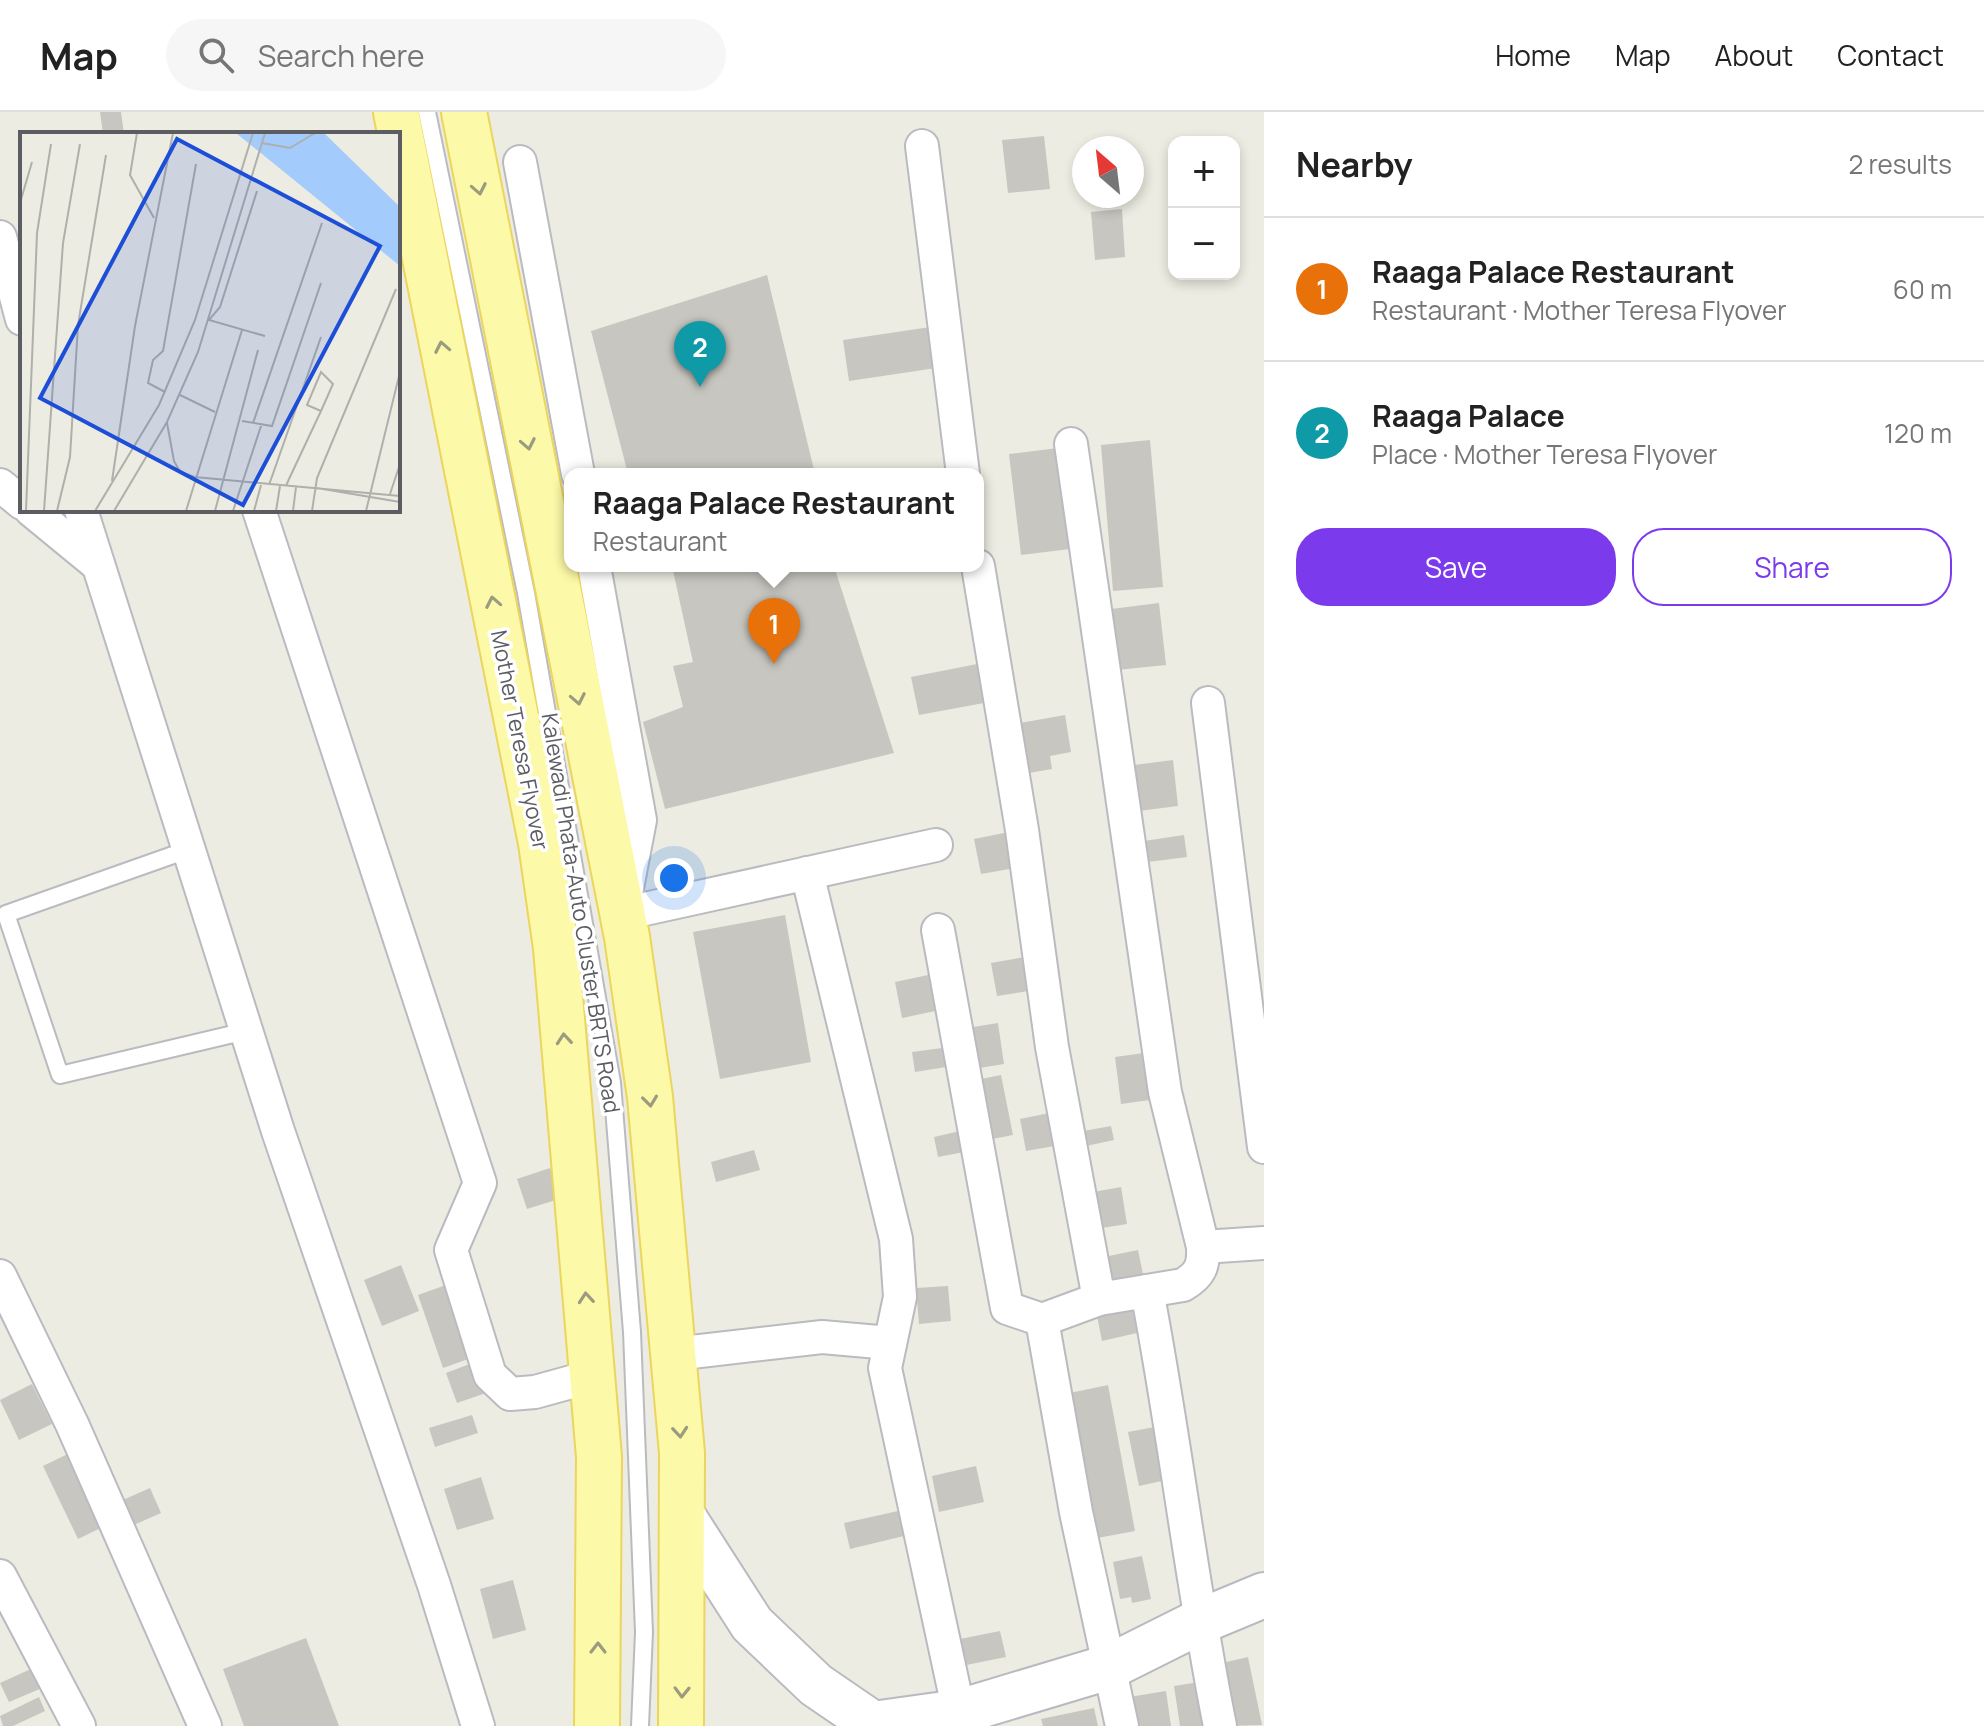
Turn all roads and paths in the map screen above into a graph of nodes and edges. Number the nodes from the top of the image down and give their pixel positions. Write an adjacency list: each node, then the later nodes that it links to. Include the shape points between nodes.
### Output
1 (396, 112): 20 (main road, Mother Teresa Flyover, one-way to 1)
2 (427, 112): 20 (lane, Kalewadi Phata-Auto Cluster BRTS Road)
3 (464, 112): 20 (main road, Mother Teresa Flyover, one-way to 20)
4 (922, 146): 10 (street)
5 (520, 162): 9 (street)
6 (0, 237): 7 (street)
7 (20, 312)
8 (1071, 444): 29 (street, via 1165,1092)
9 (577, 468)
10 (962, 468)
11 (0, 485): 12 (street)
12 (20, 501)
13 (33, 512): 16 (street)
14 (82, 512): 16 (street)
15 (260, 512): 36 (street, via 480,1183 451,1250 490,1375 510,1394)
16 (98, 565): 22 (street)
17 (595, 572): 24 (street, via 640,820)
18 (979, 572): 32 (street, via 1052,1047)
19 (1208, 703): 27 (street)
20 (573, 840): 24 (main road, Mother Teresa Flyover); 36 (main road, Mother Teresa Flyover, one-way to 20, via 556,948); 47 (lane, Kalewadi Phata-Auto Cluster BRTS Road, via 612,1083 632,1332 644,1632)
21 (936, 845): 23 (street)
22 (190, 849): 26 (street); 26 (lane, via 6,914 60,1075)
23 (807, 873): 24 (street); 34 (street, via 896,1239 900,1297)
24 (622, 914): 35 (main road, Mother Teresa Flyover, one-way to 35, via 650,1097)
25 (938, 930): 33 (street, via 1007,1308)
26 (246, 1031): 45 (street)
27 (1264, 1147)
28 (1264, 1243): 29 (street)
29 (1203, 1247): 31 (street, via 1204,1265 1196,1278)
30 (0, 1276): 44 (street, via 72,1424)
31 (1147, 1291): 32 (street); 40 (street, via 1173,1424)
32 (1099, 1299): 33 (street)
33 (1042, 1320): 41 (street)
34 (890, 1343): 35 (street, via 822,1337); 42 (street, via 885,1368)
35 (674, 1354): 37 (main road, Mother Teresa Flyover, one-way to 37)
36 (593, 1376): 46 (main road, Mother Teresa Flyover, one-way to 36, via 599,1457)
37 (682, 1515): 42 (street, via 752,1624 816,1685 873,1724); 48 (main road, Mother Teresa Flyover, one-way to 48)
38 (0, 1576): 43 (street)
39 (1264, 1595): 40 (street)
40 (1199, 1622): 41 (street); 50 (street)
41 (1109, 1667): 42 (street); 49 (street)
42 (960, 1719)
43 (79, 1726)
44 (205, 1726)
45 (478, 1726)
46 (597, 1726)
47 (640, 1726)
48 (681, 1726)
49 (1122, 1726)
50 (1220, 1726)

